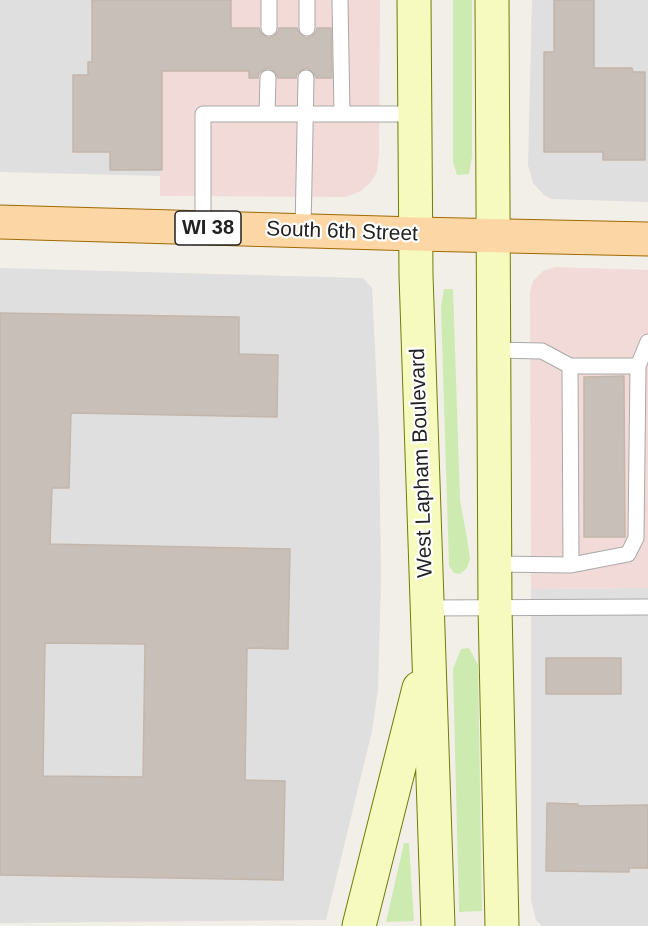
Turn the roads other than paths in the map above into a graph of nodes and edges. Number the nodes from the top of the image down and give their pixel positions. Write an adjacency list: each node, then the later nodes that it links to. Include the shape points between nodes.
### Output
1 (270, 0): 6 (lane)
2 (307, 0): 7 (lane)
3 (340, 0): 12 (lane)
4 (414, 0): 13 (street, West Lapham Boulevard)
5 (492, 0): 18 (street)
6 (270, 28)
7 (307, 28)
8 (268, 78): 10 (lane)
9 (306, 78): 11 (lane)
10 (267, 114): 11 (lane); 15 (lane, via 203,114)
11 (306, 114): 12 (lane); 16 (lane)
12 (342, 114): 13 (lane)
13 (415, 114): 17 (street, West Lapham Boulevard)
14 (0, 222): 15 (main road, South 6th Street / WI 38)
15 (203, 228): 16 (main road, South 6th Street / WI 38)
16 (303, 231): 17 (main road, South 6th Street / WI 38)
17 (416, 234): 18 (main road, South 6th Street / WI 38); 27 (street, West Lapham Boulevard)
18 (494, 236): 19 (main road, South 6th Street / WI 38); 21 (street)
19 (648, 239)
20 (648, 342): 23 (lane)
21 (494, 350): 22 (lane, via 543,351); 24 (street)
22 (570, 366): 23 (lane); 25 (lane)
23 (638, 366): 25 (lane, via 636,538 628,554)
24 (495, 564): 25 (lane); 28 (street)
25 (571, 565)
26 (648, 607): 28 (lane)
27 (427, 608): 28 (lane); 29 (street, West Lapham Boulevard)
28 (495, 608): 32 (street)
29 (428, 654): 30 (street); 31 (street, West Lapham Boulevard)
30 (359, 926)
31 (438, 926)
32 (502, 926)

